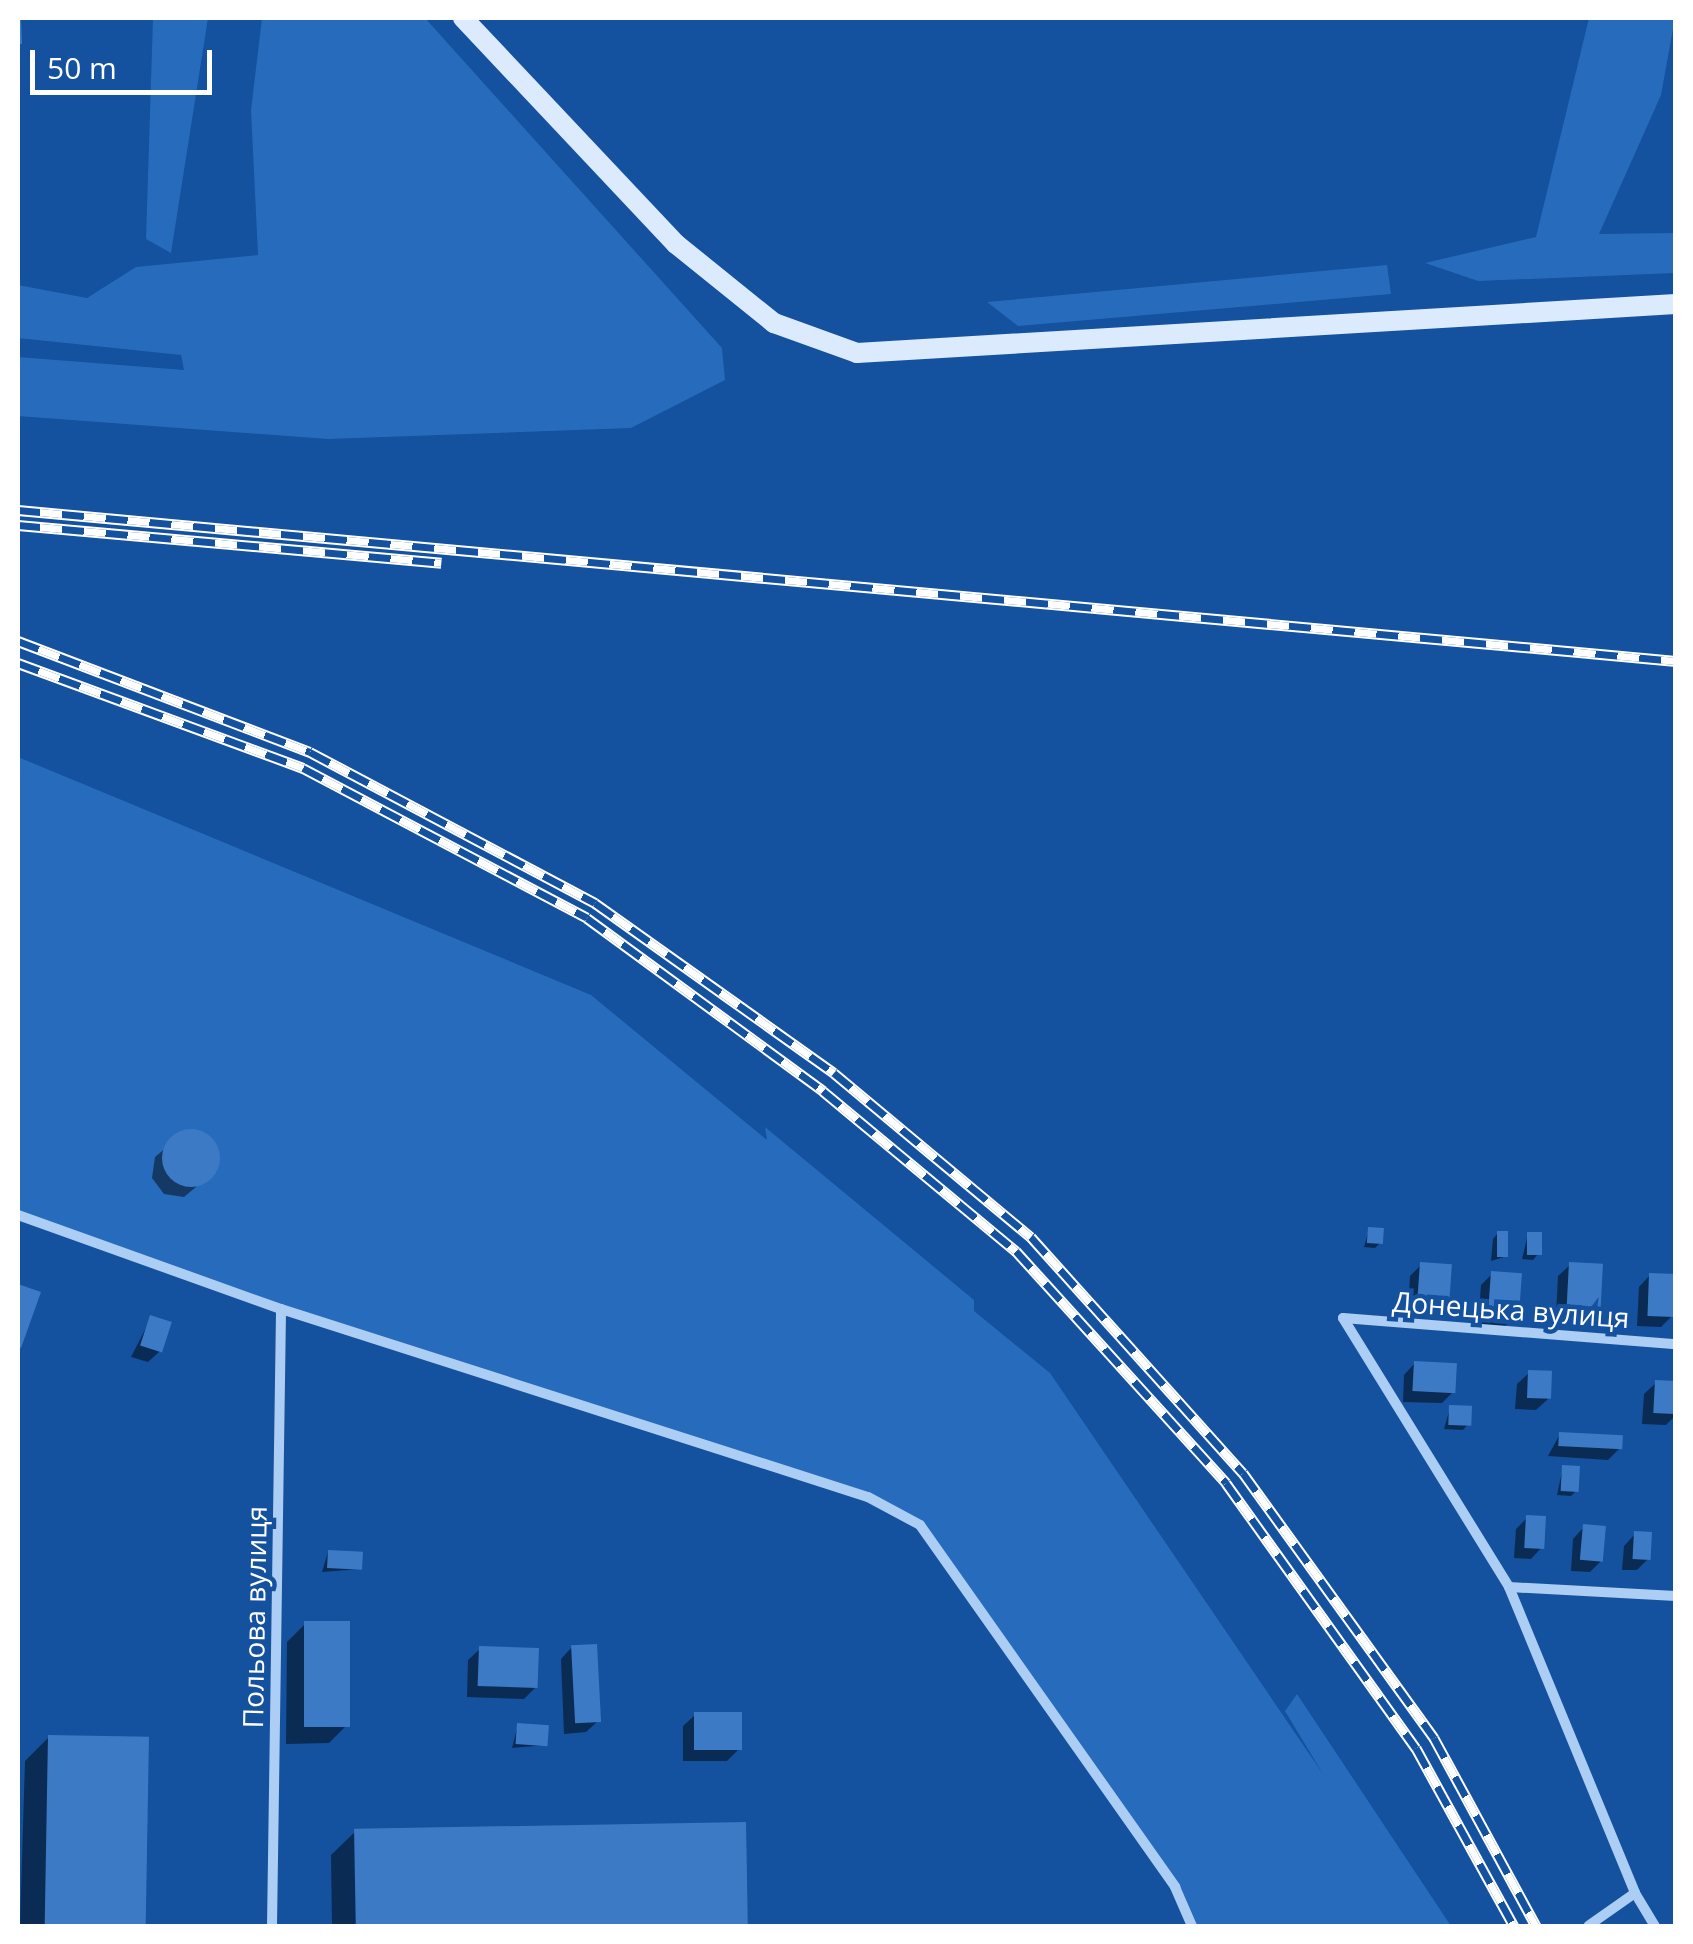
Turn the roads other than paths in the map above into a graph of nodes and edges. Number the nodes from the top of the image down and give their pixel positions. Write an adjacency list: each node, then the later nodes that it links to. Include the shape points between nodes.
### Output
1 (463, 18): 2 (main road, via 676,244 774,324 857,354)
2 (1676, 304)
3 (18, 1214): 4 (street)
4 (281, 1309): 9 (street, Польова вулиця); 10 (street, via 868,1498 920,1525 1175,1888)
5 (1676, 1344): 6 (street, Донецька вулиця, via 1343,1318)
6 (1509, 1586): 7 (street); 8 (street)
7 (1676, 1596)
8 (1635, 1893): 11 (street); 12 (street)
9 (272, 1926)
10 (1192, 1926)
11 (1588, 1926)
12 (1655, 1926)

